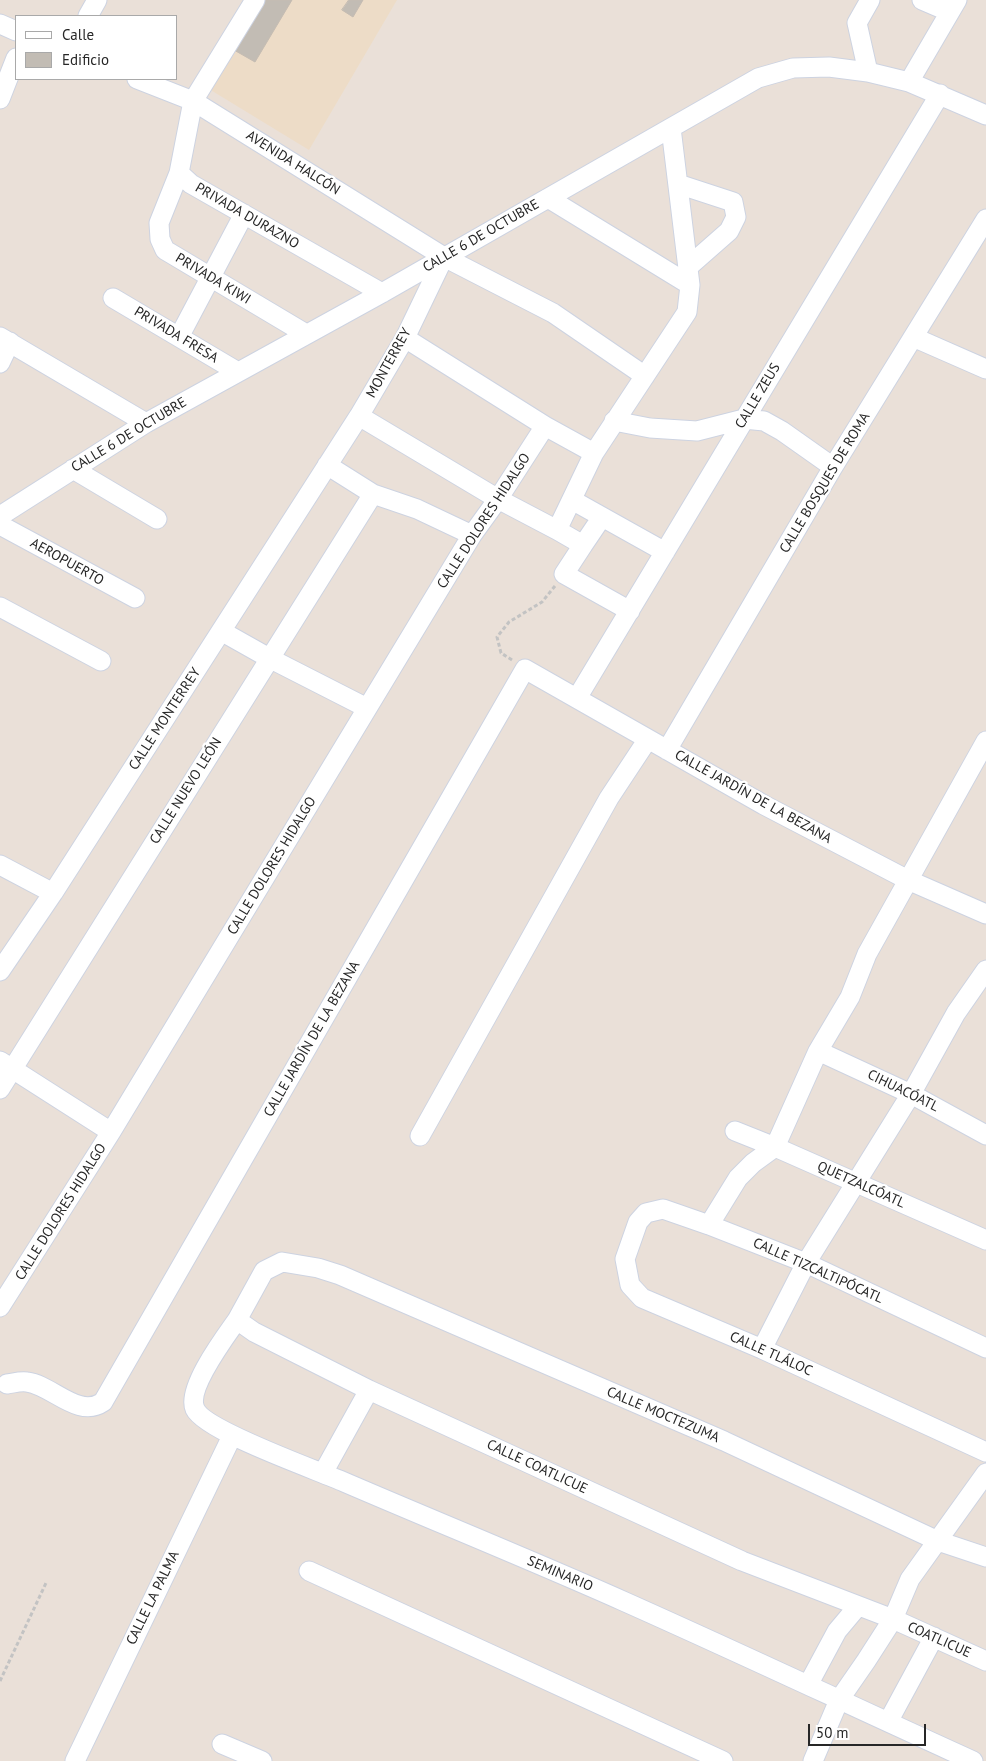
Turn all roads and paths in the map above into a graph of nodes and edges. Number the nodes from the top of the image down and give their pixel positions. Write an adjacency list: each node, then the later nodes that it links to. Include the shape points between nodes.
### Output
1 (97, 0): 6 (street)
2 (255, 0): 15 (street)
3 (870, 0): 10 (street, via 857,23)
4 (922, 0): 5 (street)
5 (953, 6): 12 (street)
6 (89, 15)
7 (0, 24): 8 (street)
8 (15, 31)
9 (15, 61): 14 (street)
10 (868, 72): 12 (street, CALLE 6 DE OCTUBRE); 17 (street, CALLE 6 DE OCTUBRE, via 793,68 758,78)
11 (140, 80): 15 (street, AVENIDA HALCÓN)
12 (909, 82): 13 (street, CALLE 6 DE OCTUBRE)
13 (940, 94): 16 (street, CALLE 6 DE OCTUBRE); 38 (street, CALLE ZEUS)
14 (0, 99)
15 (193, 101): 18 (street); 23 (street, AVENIDA HALCÓN)
16 (986, 115)
17 (671, 128): 19 (street); 20 (street, CALLE 6 DE OCTUBRE)
18 (179, 173): 21 (street, PRIVADA DURAZNO, via 190,184); 25 (street, PRIVADA KIWI, via 159,223 160,239 165,250)
19 (678, 184): 24 (street); 24 (street, via 733,202 736,217 729,231)
20 (548, 198): 23 (street, CALLE 6 DE OCTUBRE); 24 (street)
21 (244, 214): 25 (street); 26 (street, PRIVADA DURAZNO)
22 (986, 219): 30 (street, CALLE BOSQUES DE ROMA)
23 (444, 257): 26 (street, CALLE 6 DE OCTUBRE); 31 (street, MONTERREY); 36 (street, AVENIDA HALCÓN, via 553,313)
24 (689, 276): 36 (street, via 687,312)
25 (210, 278): 28 (street, PRIVADA KIWI); 29 (street)
26 (382, 293): 28 (street, CALLE 6 DE OCTUBRE)
27 (113, 298): 29 (street, PRIVADA FRESA)
28 (306, 334): 35 (street, CALLE 6 DE OCTUBRE)
29 (179, 337): 35 (street, PRIVADA FRESA)
30 (914, 337): 34 (street); 44 (street, CALLE BOSQUES DE ROMA)
31 (405, 338): 37 (street, MONTERREY); 41 (street)
32 (5, 339): 33 (street); 40 (street)
33 (0, 363)
34 (986, 369)
35 (238, 372): 40 (street, CALLE 6 DE OCTUBRE)
36 (645, 376): 39 (street)
37 (359, 416): 43 (street, MONTERREY); 47 (street)
38 (744, 419): 39 (street, via 697,431 650,428); 44 (street, via 764,422 782,431); 56 (street, CALLE ZEUS)
39 (614, 421): 42 (street)
40 (146, 423): 45 (street, CALLE 6 DE OCTUBRE)
41 (546, 426): 42 (street); 47 (street, CALLE DOLORES HIDALGO)
42 (594, 453): 48 (street)
43 (328, 465): 46 (street); 61 (street, CALLE MONTERREY)
44 (833, 467): 69 (street, CALLE BOSQUES DE ROMA)
45 (73, 468): 49 (street, CALLE 6 DE OCTUBRE); 51 (street)
46 (373, 494): 54 (street); 62 (street, CALLE NUEVO LEÓN)
47 (498, 500): 53 (street); 54 (street, CALLE DOLORES HIDALGO)
48 (572, 500): 50 (street); 53 (street)
49 (0, 516)
50 (602, 517): 55 (street); 56 (street)
51 (158, 519)
52 (0, 525): 58 (street, AEROPUERTO)
53 (558, 530): 55 (street)
54 (472, 534): 66 (street, CALLE DOLORES HIDALGO)
55 (583, 545): 57 (street)
56 (665, 552): 60 (street, CALLE ZEUS)
57 (564, 574): 60 (street); 64 (path, via 542,602 509,622 497,638 501,653)
58 (135, 598)
59 (0, 607): 63 (street)
60 (630, 611): 65 (street, CALLE ZEUS)
61 (221, 631): 62 (street); 72 (street, CALLE MONTERREY)
62 (269, 658): 66 (street); 77 (street, CALLE NUEVO LEÓN)
63 (100, 661)
64 (525, 669): 65 (street, CALLE JARDÍN DE LA BEZANA); 94 (street, CALLE JARDÍN DE LA BEZANA, via 103,1402 96,1407 85,1408 29,1382)
65 (577, 698): 67 (street, CALLE JARDÍN DE LA BEZANA)
66 (367, 708): 81 (street, CALLE DOLORES HIDALGO)
67 (648, 739): 69 (street, CALLE JARDÍN DE LA BEZANA); 83 (street, via 609,798)
68 (986, 741): 71 (street)
69 (668, 750): 71 (street, CALLE JARDÍN DE LA BEZANA, via 764,805)
70 (0, 865): 72 (street)
71 (908, 880): 73 (street, CALLE JARDÍN DE LA BEZANA); 76 (street, via 867,954 850,997)
72 (53, 893): 75 (street, CALLE MONTERREY)
73 (986, 914)
74 (986, 970): 79 (street, via 956,1013)
75 (0, 971)
76 (818, 1051): 79 (street, CIHUACÓATL); 84 (street)
77 (6, 1065): 78 (street, CALLE NUEVO LEÓN); 81 (street)
78 (0, 1090)
79 (911, 1094): 82 (street, CIHUACÓATL); 85 (street)
80 (735, 1131): 84 (street, QUETZALCÓATL)
81 (111, 1132): 90 (street, CALLE DOLORES HIDALGO)
82 (986, 1135)
83 (420, 1136)
84 (775, 1147): 85 (street, QUETZALCÓATL); 87 (street, via 738,1178)
85 (856, 1183): 88 (street, QUETZALCÓATL); 89 (street)
86 (646, 1213): 87 (street, CALLE TIZCALTIPÓCATL, via 663,1209); 93 (street, CALLE TLÁLOC, via 638,1222 625,1259 630,1285 642,1298)
87 (709, 1225): 89 (street, CALLE TIZCALTIPÓCATL)
88 (986, 1240)
89 (806, 1264): 92 (street, CALLE TIZCALTIPÓCATL); 93 (street)
90 (0, 1307)
91 (236, 1320): 95 (street, CALLE COATLICUE); 96 (street, SEMINARIO, via 208,1362 194,1393 193,1406 199,1416); 100 (street, CALLE MOCTEZUMA, via 264,1272 282,1262 318,1268 724,1441)
92 (986, 1348)
93 (762, 1349): 97 (street, CALLE TLÁLOC)
94 (2, 1388)
95 (369, 1390): 98 (street); 104 (street, CALLE COATLICUE, via 742,1561)
96 (232, 1436): 98 (street, SEMINARIO); 116 (street, CALLE LA PALMA)
97 (986, 1452)
98 (323, 1473): 112 (street, SEMINARIO, via 621,1600)
99 (986, 1473): 100 (street)
100 (938, 1541): 101 (street, CALLE MOCTEZUMA); 106 (street, via 910,1579)
101 (986, 1557)
102 (309, 1571): 118 (street)
103 (46, 1583): 111 (path)
104 (835, 1597): 105 (street, CALLE COATLICUE); 107 (street)
105 (858, 1606): 106 (street, CALLE COATLICUE); 107 (street)
106 (901, 1622): 108 (street, COATLICUE); 110 (street); 113 (street, via 866,1661)
107 (837, 1631): 112 (street)
108 (934, 1637): 109 (street, COATLICUE); 110 (street)
109 (986, 1660)
110 (920, 1663): 114 (street)
111 (0, 1681)
112 (808, 1685): 113 (street, SEMINARIO)
113 (839, 1700): 114 (street, SEMINARIO); 119 (street)
114 (888, 1722): 120 (street, SEMINARIO)
115 (222, 1744): 117 (street)
116 (75, 1761)
117 (262, 1761)
118 (723, 1761)
119 (813, 1761)
120 (973, 1761)

